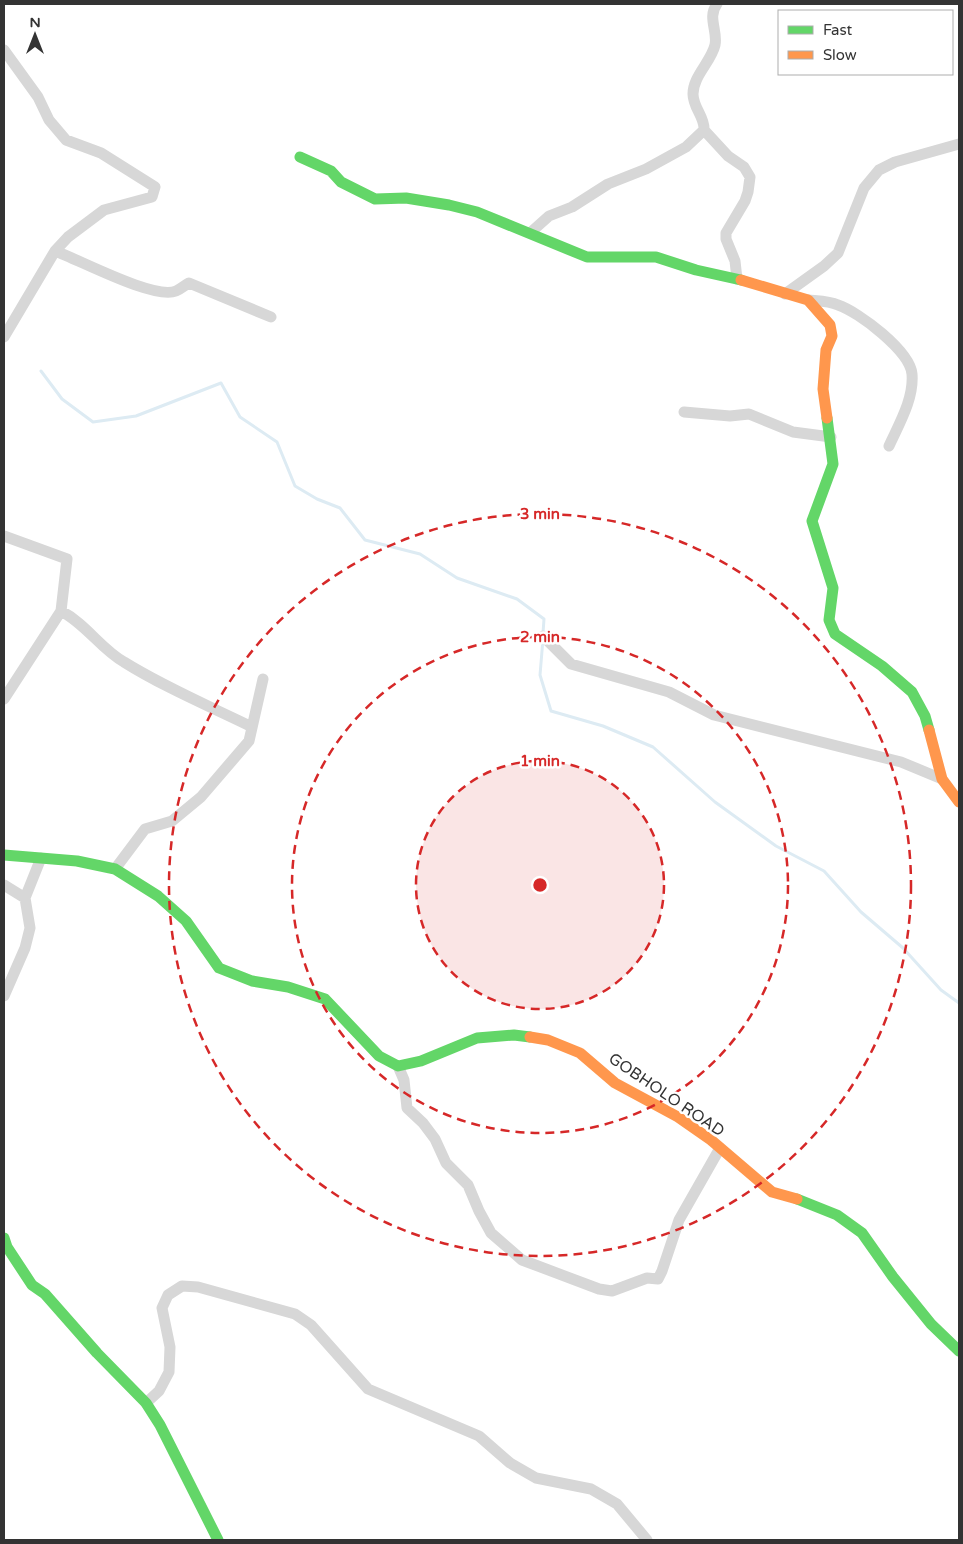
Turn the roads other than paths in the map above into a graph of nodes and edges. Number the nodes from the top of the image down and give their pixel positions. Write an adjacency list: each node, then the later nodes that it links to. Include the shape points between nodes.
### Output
1 (717, 4): 3 (street, via 712,17 716,36 714,47 693,93 693,103 705,124)
2 (4, 50): 7 (street, via 66,140 101,153 155,187 152,197 104,210 68,237)
3 (704, 130): 6 (street, via 686,147 646,170 608,184 572,207 549,216); 8 (street, via 728,156 744,167 750,177 745,201 726,233)
4 (959, 144): 9 (street, via 878,170 864,188 838,253)
5 (300, 157): 6 (street, via 331,171 341,182 375,199 406,198 449,205)
6 (530, 232): 8 (street, via 587,257 656,257)
7 (56, 251): 11 (street, via 128,283 175,292 189,283); 12 (street)
8 (737, 279): 9 (street)
9 (785, 294): 10 (street)
10 (808, 300): 14 (street, via 830,325 832,336 826,350 823,389); 15 (street, via 836,304 856,313 884,335 906,360 912,372 910,396)
11 (272, 317)
12 (4, 337)
13 (684, 412): 14 (street, via 730,416 749,414 794,432)
14 (830, 437): 22 (street, via 834,464 812,520 834,588 829,620 835,634 882,666 912,692 925,716)
15 (889, 446)
16 (4, 536): 17 (street, via 67,559)
17 (61, 611): 20 (street); 21 (street, via 73,617 122,661)
18 (543, 636): 22 (street, via 571,664 669,692 714,715 901,762)
19 (263, 679): 21 (street)
20 (4, 699)
21 (252, 727): 26 (street, via 249,741 201,797 172,821 145,829)
22 (942, 779): 23 (street)
23 (959, 802)
24 (4, 855): 25 (street)
25 (41, 858): 26 (street); 28 (street)
26 (115, 869): 30 (street, via 158,896 186,920 219,968 252,981 288,987 325,999 379,1056)
27 (4, 885): 28 (street)
28 (25, 898): 29 (street, via 30,928)
29 (4, 996)
30 (398, 1066): 31 (street, GOBHOLO ROAD, via 421,1061 477,1038 514,1035 548,1040 580,1053 615,1083 678,1118); 31 (street, via 404,1080 407,1108 435,1139 446,1163 468,1185 491,1232 522,1260 599,1290 612,1291 647,1278 658,1279 679,1220)
31 (720, 1148): 33 (street, GOBHOLO ROAD, via 772,1192 836,1215 862,1233 893,1278 931,1324)
32 (4, 1238): 34 (street, via 32,1285)
33 (959, 1351)
34 (146, 1403): 35 (street); 36 (street, via 160,1391 169,1372 170,1347 162,1308 168,1295 182,1286 207,1289 295,1314 311,1325 368,1389 479,1436 510,1463 536,1478 591,1489 617,1504)
35 (218, 1540)
36 (646, 1540)

